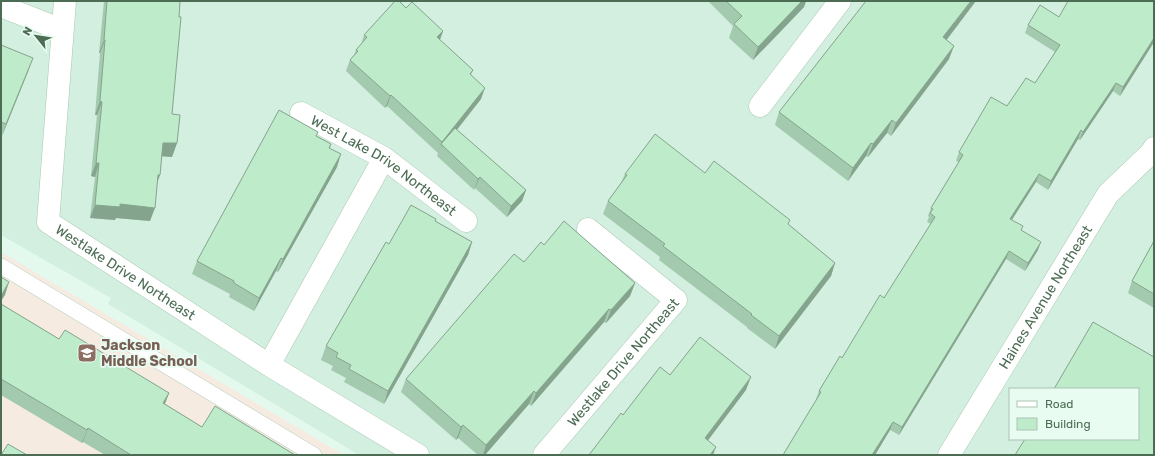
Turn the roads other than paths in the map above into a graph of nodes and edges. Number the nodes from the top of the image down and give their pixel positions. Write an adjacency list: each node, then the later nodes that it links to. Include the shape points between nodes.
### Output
1 (64, 1): 4 (street, Westlake Drive Northeast)
2 (840, 1): 5 (street)
3 (1, 6): 4 (street)
4 (62, 30): 12 (street, Westlake Drive Northeast, via 48,222)
5 (760, 106)
6 (301, 112): 8 (street, West Lake Drive Northeast)
7 (1153, 152): 16 (street, Haines Avenue Northeast, via 1108,194)
8 (384, 158): 9 (street, West Lake Drive Northeast); 12 (street)
9 (466, 221)
10 (588, 229): 15 (street, Westlake Drive Northeast, via 676,300)
11 (1, 266): 13 (lane)
12 (269, 365): 14 (street, Westlake Drive Northeast)
13 (314, 455)
14 (418, 455)
15 (544, 455)
16 (949, 455)

